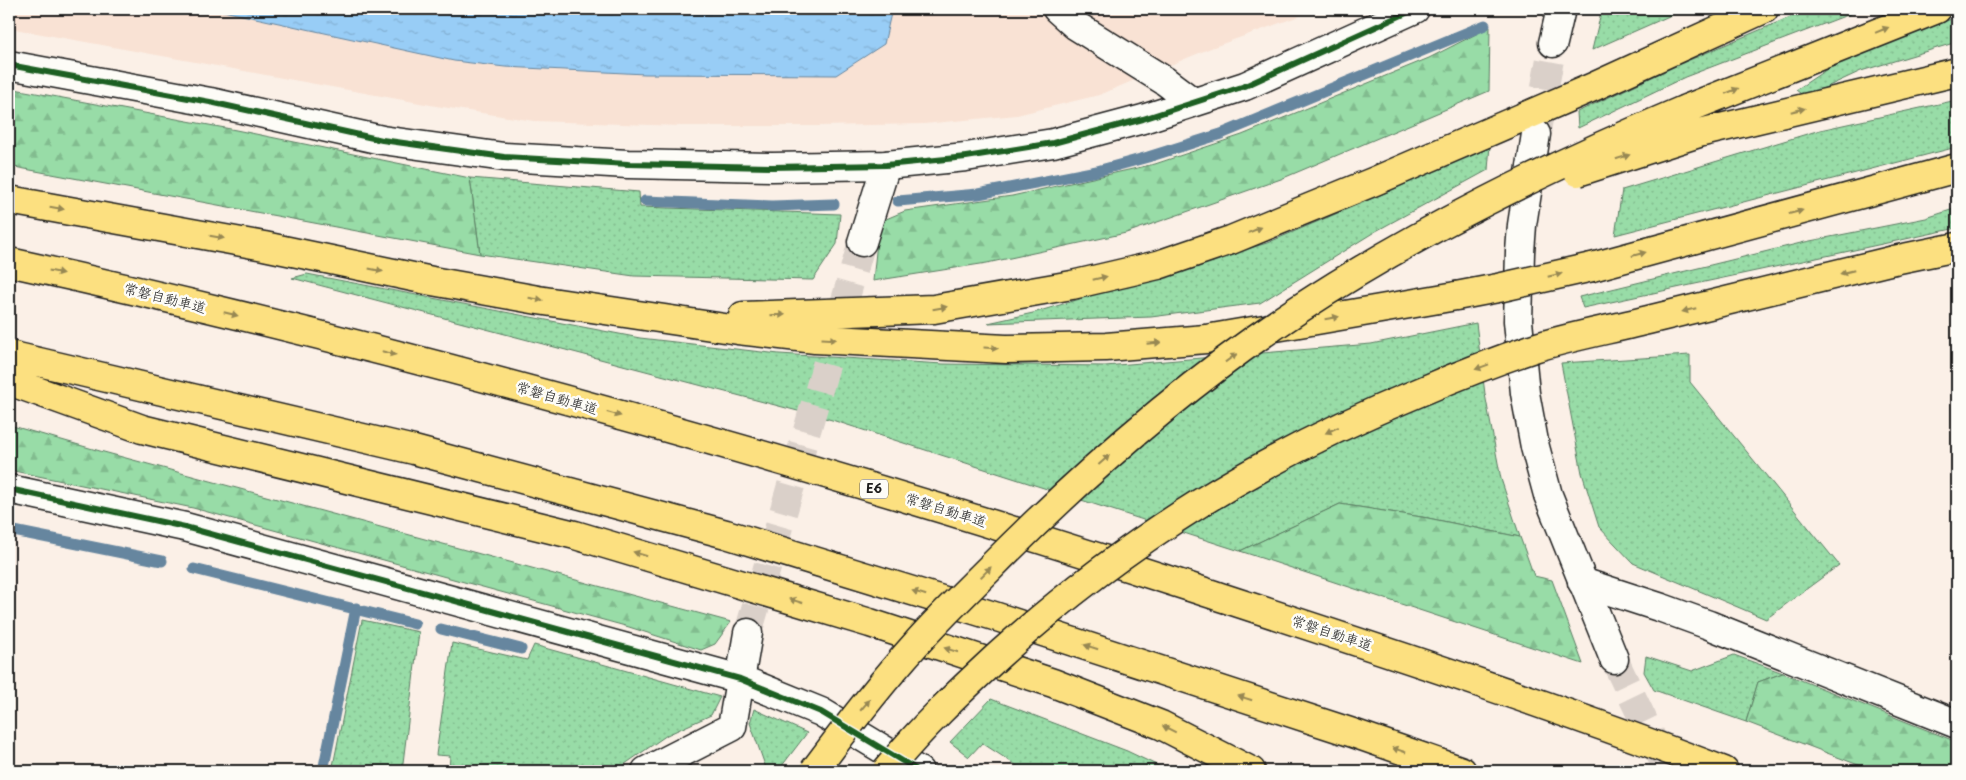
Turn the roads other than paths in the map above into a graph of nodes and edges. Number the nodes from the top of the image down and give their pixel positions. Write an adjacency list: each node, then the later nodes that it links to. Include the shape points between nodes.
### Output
1 (1057, 9): 9 (street, via 1075,25)
2 (1415, 9): 9 (street, via 1244,86)
3 (1561, 9): 6 (street)
4 (1764, 9): 20 (highway, one-way to 4, via 775,316 934,309 1072,285 1158,265 1231,240 1366,184 1593,87)
5 (1936, 9): 14 (highway, one-way to 5, bridge, via 1604,144)
6 (1553, 43)
7 (9, 65): 11 (street, via 210,102 382,140 504,157 772,167)
8 (1957, 72): 14 (highway, one-way to 8, bridge, via 1699,133)
9 (1193, 102): 11 (street, via 1053,143 966,157)
10 (1536, 134): 24 (street, via 1520,252 1518,321 1525,393 1548,495)
11 (886, 165): 15 (street)
12 (1957, 168): 20 (highway, one-way to 12, bridge, via 815,338 1006,349 1106,347 1206,339 1456,296 1592,267)
13 (9, 200): 20 (highway, one-way to 20, via 264,246 432,281)
14 (1461, 213): 30 (highway, one-way to 14, bridge, via 915,645 1043,514 1124,441 1295,312)
15 (862, 242)
16 (1957, 246): 17 (highway)
17 (1894, 260): 18 (highway); 31 (highway, one-way to 31, bridge, via 1536,348 1445,381 1311,440 1187,510 1071,593 942,709)
18 (1957, 260)
19 (9, 262): 35 (highway, 常磐自動車道 / E6, one-way to 35, via 462,371 783,461 1075,550 1395,654)
20 (642, 316)
21 (9, 355): 34 (highway, one-way to 21, via 994,616 726,534 414,450)
22 (9, 381): 33 (highway, one-way to 22, via 1143,718 1053,684 870,623 576,535 142,429)
23 (9, 489): 27 (street, via 185,527)
24 (1582, 582): 26 (street); 28 (street, via 1709,625)
25 (748, 632): 27 (street)
26 (1614, 659)
27 (740, 679): 29 (street, via 732,727); 32 (street, via 821,712)
28 (1957, 724)
29 (646, 771)
30 (814, 771)
31 (886, 771)
32 (919, 771)
33 (1251, 771)
34 (1462, 771)
35 (1724, 771)

